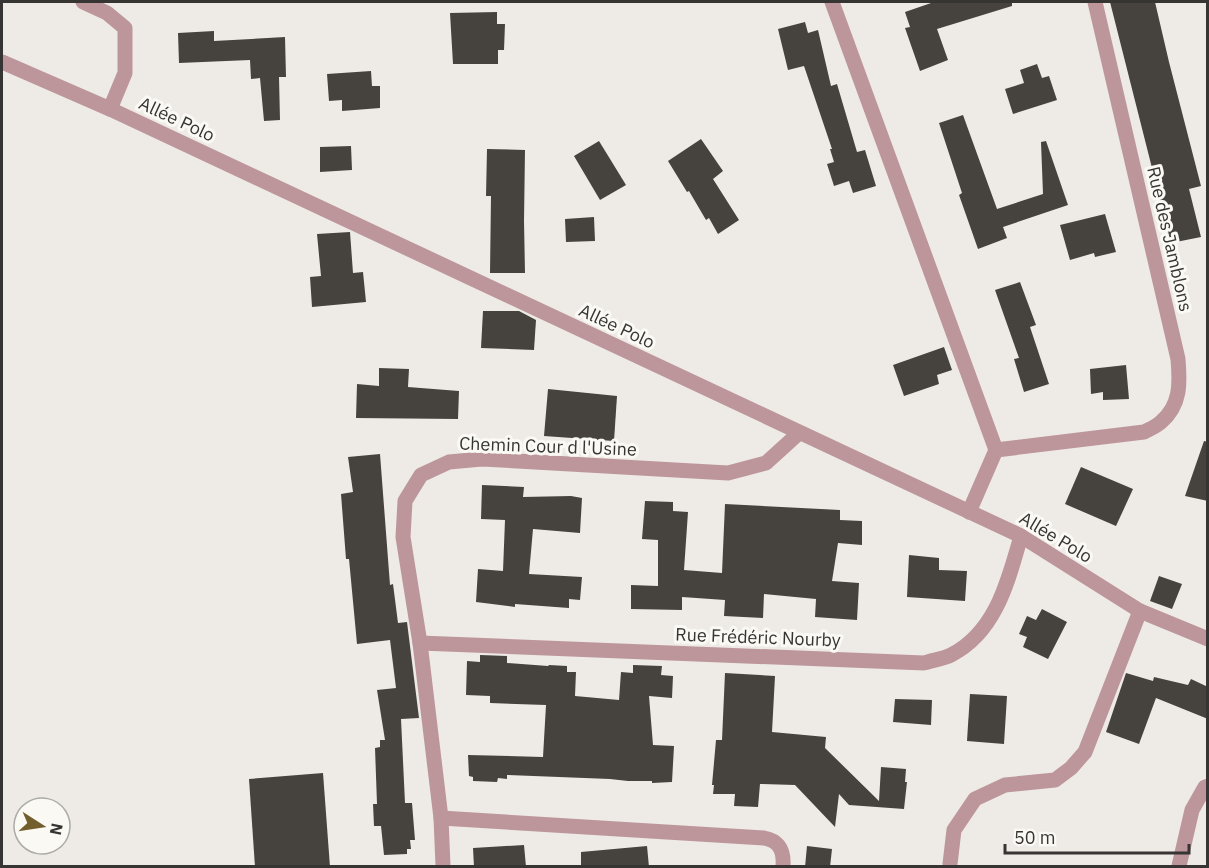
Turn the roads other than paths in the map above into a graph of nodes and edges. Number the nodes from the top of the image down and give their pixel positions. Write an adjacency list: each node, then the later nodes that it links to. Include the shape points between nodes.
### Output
1 (83, 2): 5 (street, via 107,13 125,28 125,73)
2 (832, 2): 7 (street)
3 (1095, 2): 7 (street, Rue des Jamblons, via 1178,359 1178,396 1161,423 1144,432)
4 (2, 62): 5 (street, Allée Polo)
5 (110, 109): 6 (street, Allée Polo)
6 (799, 433): 8 (street, Allée Polo); 12 (street, Chemin Cour d l'Usine, via 766,463 728,473 482,459 449,462 421,475 405,501 403,537)
7 (996, 450): 8 (street)
8 (969, 512): 9 (street, Allée Polo)
9 (1021, 536): 10 (street, Allée Polo); 12 (street, Rue Frédéric Nourby, via 1006,587 991,618 972,642 950,656 924,663)
10 (1140, 611): 11 (street, Allée Polo); 15 (street, via 1085,752 1055,780 1005,785 975,799 954,830)
11 (1208, 639)
12 (420, 643): 14 (street, Chemin Cour d l'Usine)
13 (1208, 786): 18 (street, via 1192,810)
14 (441, 818): 16 (street, Chemin Cour d l'Usine); 17 (street, via 765,838 781,847)
15 (950, 864)
16 (443, 867)
17 (783, 867)
18 (1179, 867)

